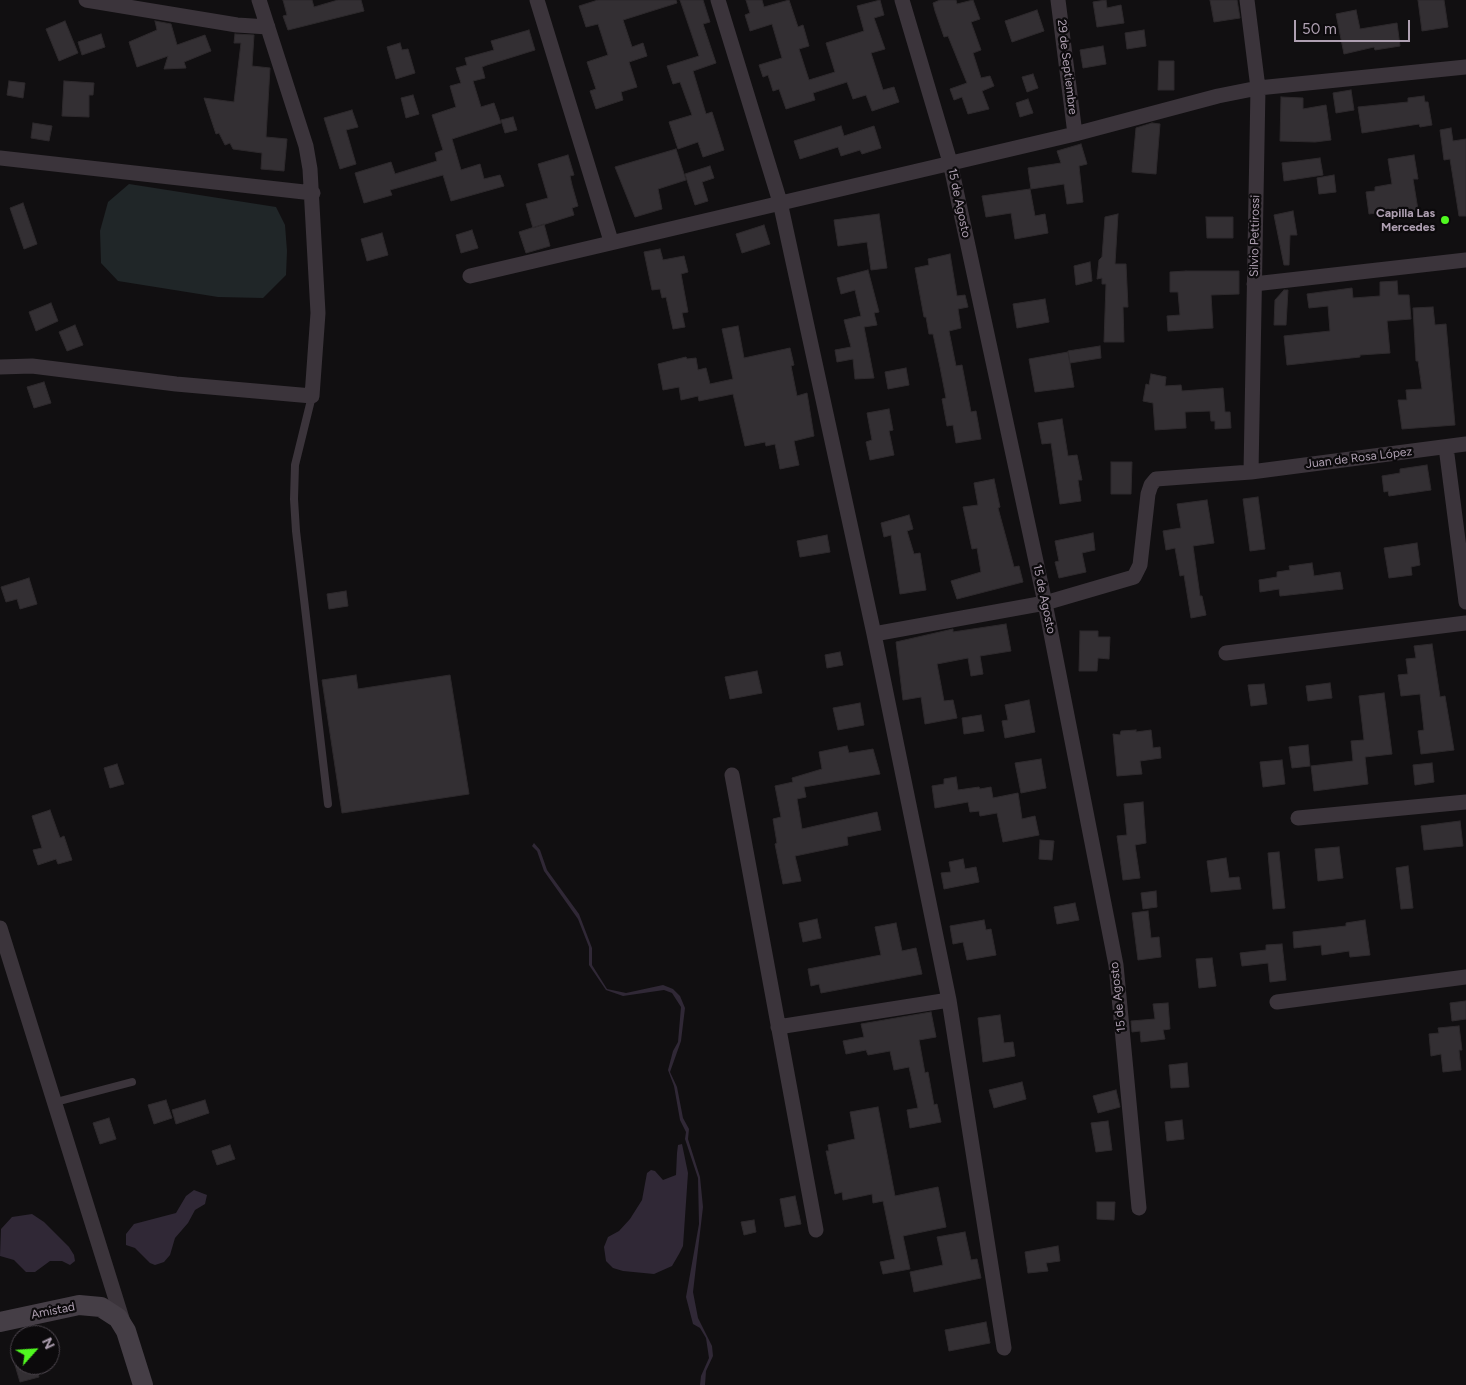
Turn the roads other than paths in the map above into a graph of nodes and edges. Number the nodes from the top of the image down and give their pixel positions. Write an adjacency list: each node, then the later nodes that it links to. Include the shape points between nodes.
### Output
1 (86, 0): 8 (street)
2 (259, 0): 8 (street)
3 (537, 0): 16 (street)
4 (718, 0): 15 (street)
5 (902, 0): 13 (street, 15 de Agosto)
6 (1058, 0): 11 (street, 29 de Septiembre)
7 (1247, 0): 10 (street, Silvio Pettirossi)
8 (268, 27): 14 (street, via 306,146)
9 (1466, 67): 10 (street)
10 (1258, 88): 11 (street); 19 (street, Silvio Pettirossi)
11 (1075, 134): 13 (street)
12 (0, 158): 14 (street)
13 (950, 162): 15 (street); 26 (street, 15 de Agosto)
14 (313, 193): 21 (street, via 318,313)
15 (780, 202): 16 (street); 28 (street)
16 (611, 241): 18 (street)
17 (1466, 260): 19 (street)
18 (470, 276)
19 (1254, 284): 24 (street, Silvio Pettirossi)
20 (0, 367): 21 (street, via 32,366 167,383)
21 (312, 396): 32 (lane, via 295,464 294,499)
22 (1466, 444): 23 (street, Juan de Rosa López)
23 (1446, 446): 24 (street, Juan de Rosa López); 25 (street)
24 (1251, 472): 26 (street, Juan de Rosa López, via 1156,479 1148,494 1140,565 1134,577)
25 (1466, 602)
26 (1045, 603): 28 (street); 41 (street, 15 de Agosto, via 1116,965)
27 (1466, 623): 29 (street)
28 (874, 634): 36 (street)
29 (1226, 653)
30 (732, 775): 38 (street)
31 (1466, 802): 33 (street)
32 (328, 804)
33 (1298, 818)
34 (0, 928): 40 (street)
35 (1466, 977): 37 (street)
36 (949, 1000): 38 (street); 45 (street)
37 (1277, 1002)
38 (778, 1027): 42 (street)
39 (132, 1082): 40 (lane)
40 (56, 1102): 44 (street)
41 (1139, 1208)
42 (816, 1230)
43 (0, 1322): 44 (street, Amistad, via 79,1305 101,1306 118,1318)
44 (126, 1331): 46 (street)
45 (1004, 1348)
46 (143, 1385)

